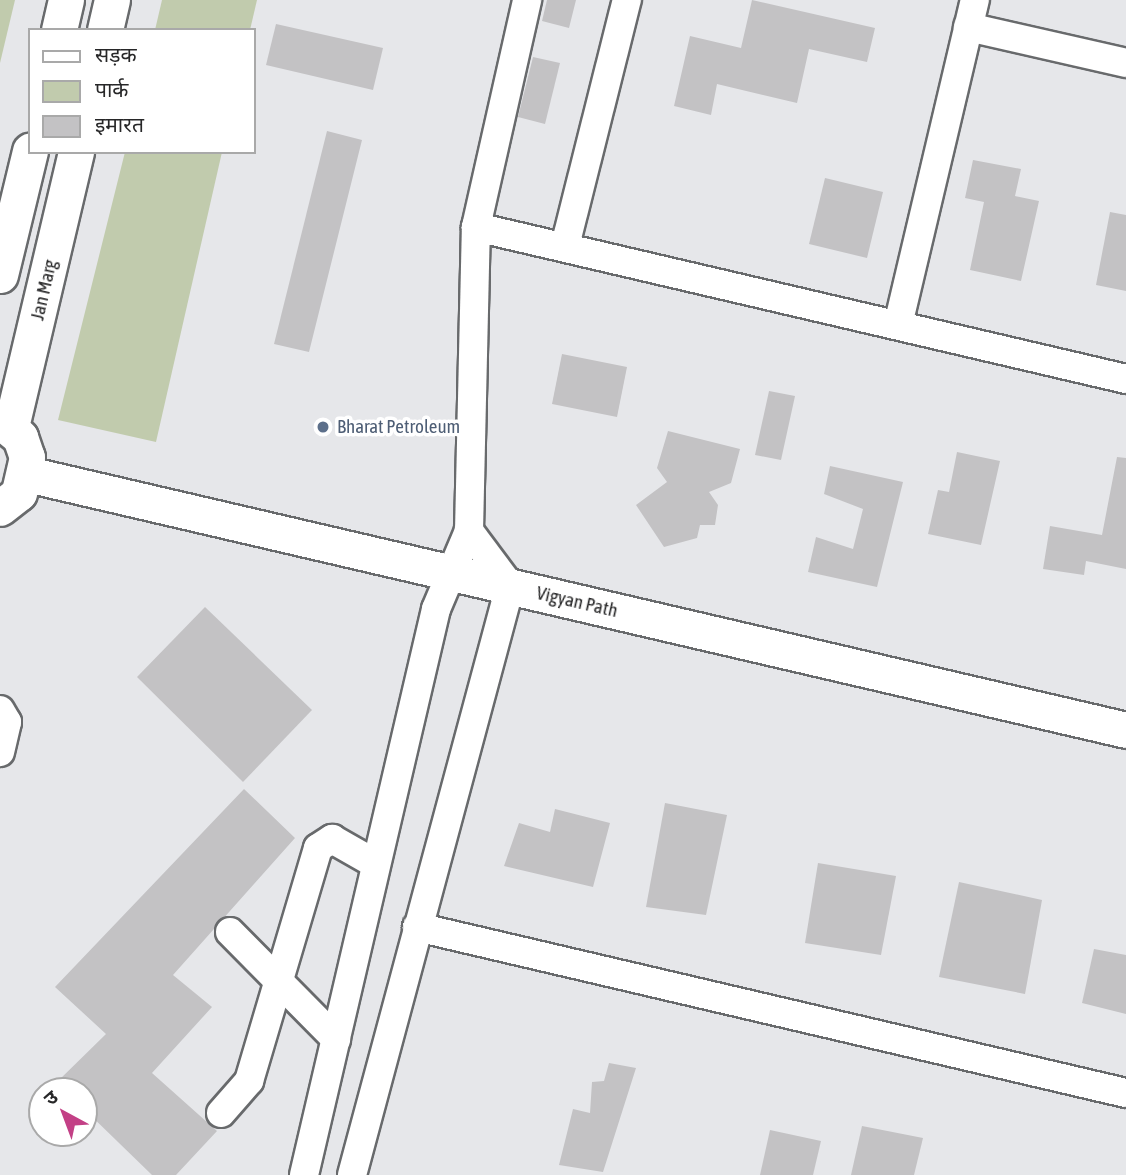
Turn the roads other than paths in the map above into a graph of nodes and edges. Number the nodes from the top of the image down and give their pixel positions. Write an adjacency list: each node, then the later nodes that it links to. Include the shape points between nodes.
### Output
1 (66, 0): 7 (main road)
2 (112, 0): 8 (main road)
3 (527, 0): 12 (street)
4 (627, 0): 13 (street)
5 (975, 0): 6 (street)
6 (968, 27): 9 (street); 15 (street)
7 (59, 28)
8 (105, 28)
9 (1126, 63)
10 (29, 154): 14 (main road)
11 (75, 154): 17 (main road, Jan Marg)
12 (477, 227): 13 (street); 20 (street)
13 (565, 246): 15 (street)
14 (0, 275)
15 (898, 325): 16 (street)
16 (1126, 379)
17 (6, 424): 18 (main road, via 24,446)
18 (27, 474): 19 (main road, via 19,493); 21 (main road, Vigyan Path)
19 (0, 508)
20 (469, 531): 21 (street); 22 (street)
21 (449, 570): 22 (main road, Vigyan Path); 26 (street)
22 (510, 586): 24 (main road, Vigyan Path); 27 (street)
23 (0, 710): 25 (street, via 7,722)
24 (1126, 730)
25 (0, 752)
26 (374, 863): 29 (street, via 332,839 318,848); 30 (street)
27 (417, 927): 31 (street); 34 (street)
28 (230, 932): 29 (street)
29 (280, 984): 30 (street); 32 (street, via 249,1080)
30 (336, 1039): 33 (street)
31 (1126, 1093)
32 (221, 1113)
33 (304, 1175)
34 (352, 1175)

